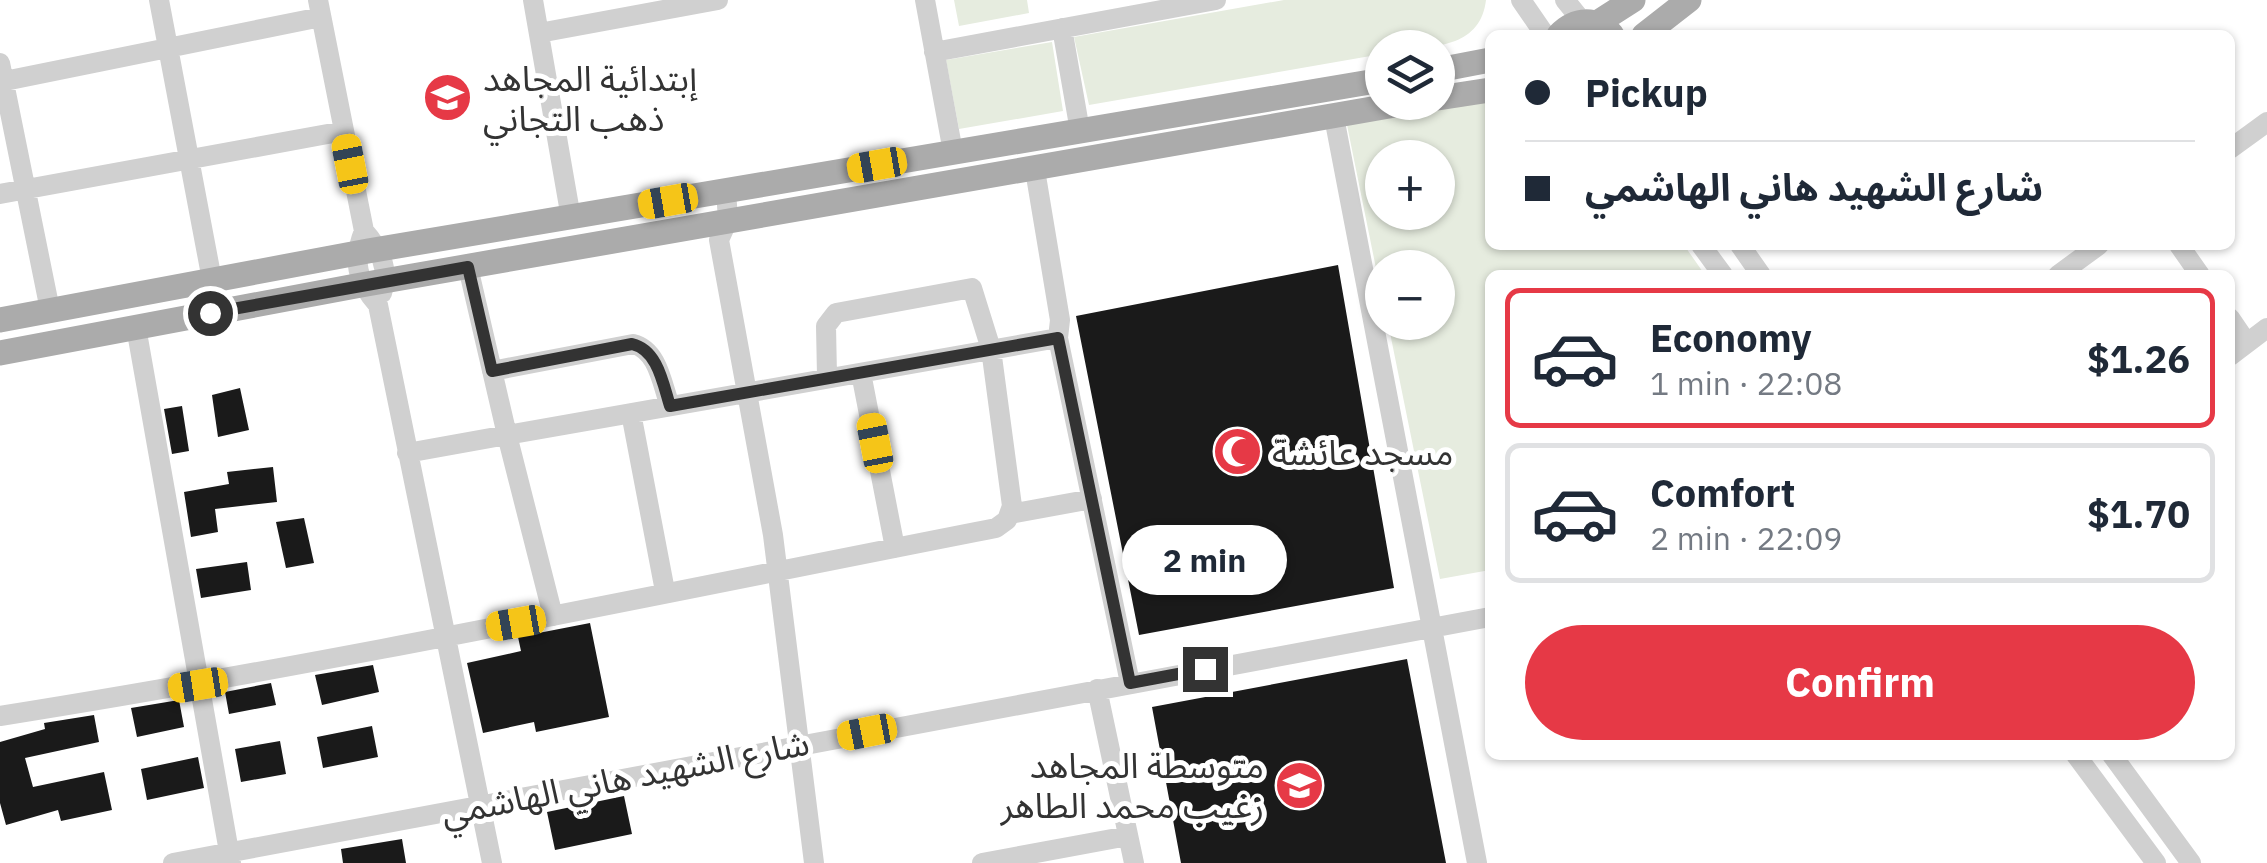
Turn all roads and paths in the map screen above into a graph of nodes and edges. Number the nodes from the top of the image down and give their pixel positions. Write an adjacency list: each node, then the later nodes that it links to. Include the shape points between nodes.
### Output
1 (158, 0): 16 (street)
2 (533, 0): 15 (street)
3 (718, 0): 15 (street)
4 (925, 0): 17 (street)
5 (1216, 0): 12 (street)
6 (1521, 0): 13 (street)
7 (1565, 0): 11 (street)
8 (1633, 0): 11 (main road)
9 (1688, 0): 14 (main road)
10 (319, 9): 16 (street); 28 (street)
11 (1597, 27)
12 (1062, 28): 17 (street); 27 (street)
13 (1542, 30)
14 (1650, 30)
15 (539, 32): 37 (street)
16 (167, 48): 20 (street); 31 (street)
17 (934, 52): 30 (street)
18 (1485, 61): 19 (main road)
19 (1455, 67)
20 (1, 75): 33 (street)
21 (1365, 83): 27 (main road)
22 (1485, 91): 23 (main road)
23 (1455, 95)
24 (1365, 112): 25 (main road)
25 (1334, 118): 32 (main road); 70 (street)
26 (2267, 122): 29 (street)
27 (1080, 130): 30 (main road)
28 (344, 131): 31 (street); 39 (street)
29 (2235, 145)
30 (952, 152): 34 (main road)
31 (187, 160): 33 (street); 43 (street)
32 (1035, 170): 38 (main road); 50 (street)
33 (26, 189): 35 (street); 45 (street)
34 (726, 190): 36 (main road); 38 (street)
35 (0, 194)
36 (700, 195): 37 (main road); 38 (street)
37 (571, 218): 39 (main road)
38 (717, 228): 41 (main road); 58 (street)
39 (366, 244): 43 (main road); 44 (street)
40 (2092, 250): 42 (street)
41 (468, 267): 44 (main road); 55 (street)
42 (2065, 270)
43 (212, 280): 45 (main road)
44 (375, 290): 48 (main road); 62 (street)
45 (50, 310): 46 (main road)
46 (0, 320)
47 (2235, 325): 51 (street)
48 (136, 327): 54 (main road); 73 (street)
49 (2267, 328): 51 (street)
50 (1058, 338): 52 (street); 63 (street)
51 (2248, 342): 53 (street)
52 (991, 349): 56 (street); 57 (street, via 977,295 964,288 836,313 826,326); 64 (street)
53 (2235, 352)
54 (0, 353)
55 (492, 371): 59 (street, via 632,344 654,362); 61 (street)
56 (862, 372): 57 (street); 65 (street)
57 (827, 376): 58 (street)
58 (746, 395): 59 (street); 66 (street)
59 (670, 406): 60 (street)
60 (630, 413): 61 (street); 67 (street)
61 (507, 435): 62 (street); 68 (street)
62 (407, 454): 71 (street)
63 (1092, 499): 64 (street); 72 (street)
64 (1010, 514): 65 (street, via 996,528)
65 (895, 548): 66 (street)
66 (779, 571): 67 (street); 76 (street)
67 (664, 591): 68 (street)
68 (553, 616): 71 (street)
69 (1485, 618): 70 (street, شارع الشهيد هاني الهاشمي)
70 (1430, 628): 72 (street, شارع الشهيد هاني الهاشمي); 87 (street)
71 (442, 636): 73 (street); 79 (street)
72 (1130, 683): 74 (street, شارع الشهيد هاني الهاشمي)
73 (198, 685): 75 (street); 81 (street)
74 (1096, 689): 76 (street, شارع الشهيد هاني الهاشمي); 80 (street)
75 (0, 716)
76 (796, 745): 79 (street, شارع الشهيد هاني الهاشمي); 84 (street)
77 (2080, 760): 88 (street)
78 (2116, 760): 89 (street)
79 (481, 804): 81 (street, شارع الشهيد هاني الهاشمي); 83 (street)
80 (1128, 836): 85 (street); 86 (street)
81 (230, 858): 82 (street, شارع الشهيد هاني الهاشمي)
82 (173, 863)
83 (492, 863)
84 (814, 863)
85 (982, 863)
86 (1134, 863)
87 (1477, 863)
88 (2156, 863)
89 (2192, 863)

